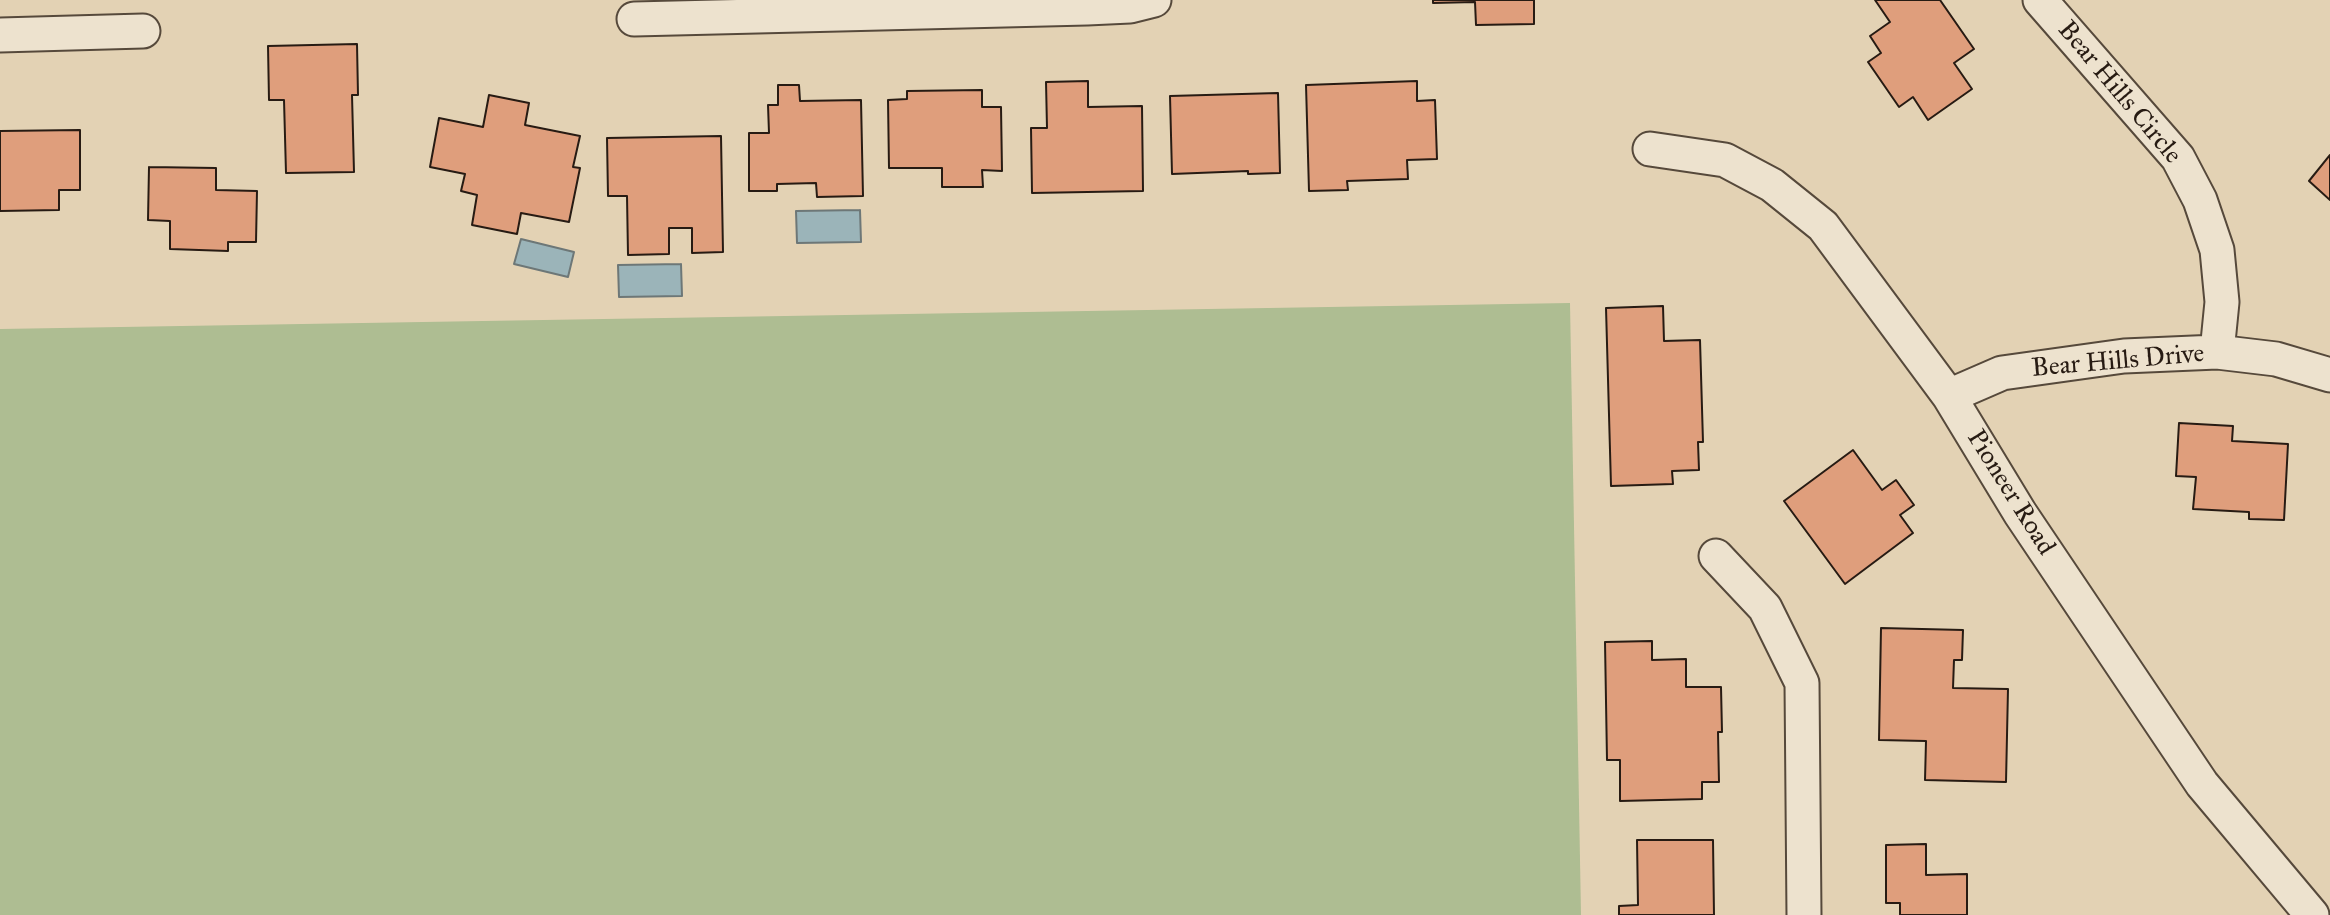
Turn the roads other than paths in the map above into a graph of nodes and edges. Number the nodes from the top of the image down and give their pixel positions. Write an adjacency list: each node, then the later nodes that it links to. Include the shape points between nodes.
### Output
1 (1154, 0): 3 (street, via 1087,8)
2 (2040, 0): 7 (street, Bear Hills Circle, via 2178,158 2200,200 2217,250 2222,302)
3 (634, 19)
4 (142, 31): 5 (street)
5 (0, 35)
6 (1650, 149): 9 (street, Pioneer Road, via 1725,160 1772,185 1822,226)
7 (2217, 352): 8 (street, Bear Hills Drive, via 2276,359); 9 (street, Bear Hills Drive, via 2124,356 2001,373)
8 (2330, 375)
9 (1949, 396): 12 (street, Pioneer Road, via 2020,513 2202,784)
10 (1716, 556): 11 (street, via 1765,608 1802,683)
11 (1804, 915)
12 (2312, 915)

